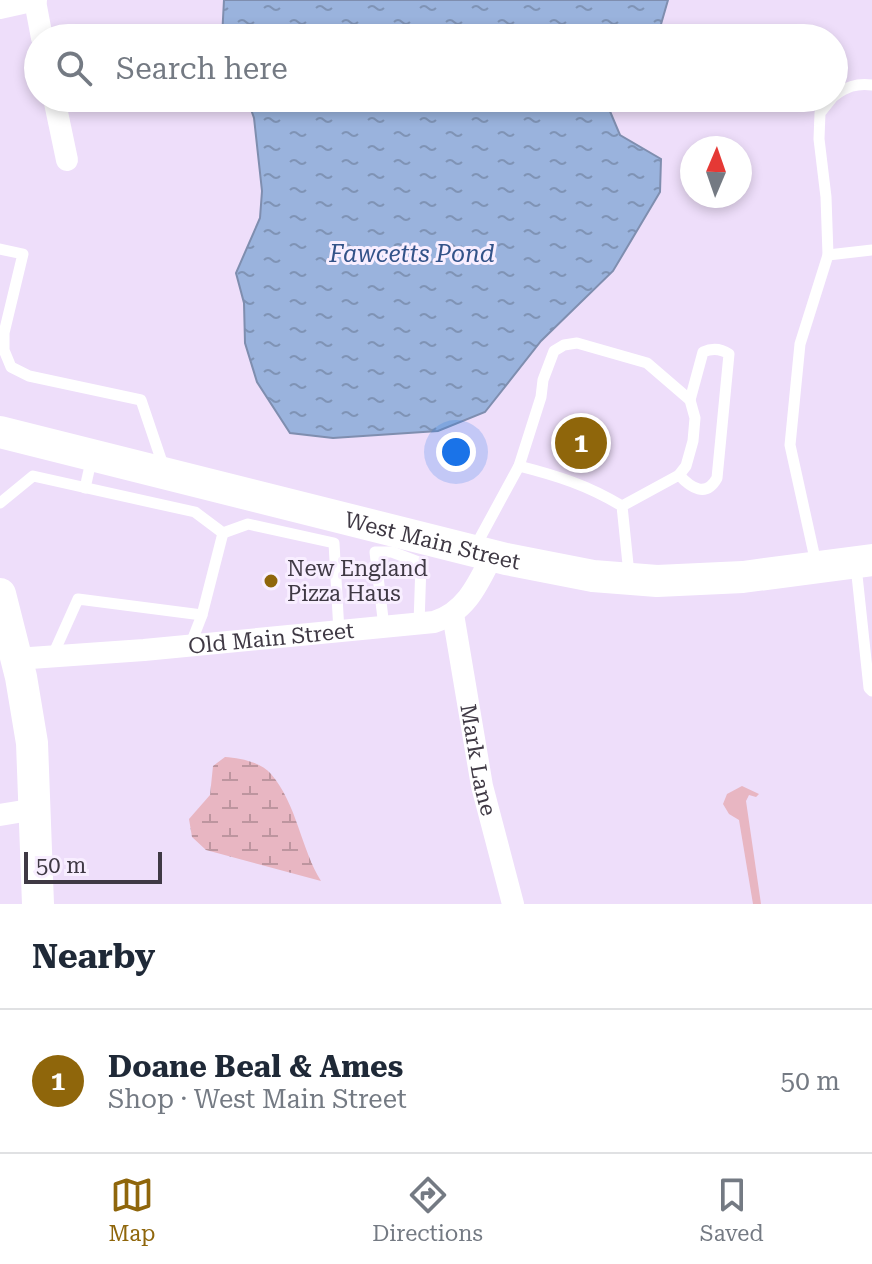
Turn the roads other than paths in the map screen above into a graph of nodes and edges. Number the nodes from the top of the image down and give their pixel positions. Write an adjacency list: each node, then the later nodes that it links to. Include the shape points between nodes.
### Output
1 (35, 0): 2 (street); 3 (street)
2 (0, 8)
3 (39, 24)
4 (872, 85): 5 (lane)
5 (848, 87)
6 (57, 112): 8 (street)
7 (821, 112): 11 (lane)
8 (67, 160)
9 (0, 249): 16 (lane, via 23,254 4,333 11,367 29,376 141,400)
10 (872, 250): 11 (lane)
11 (828, 255): 26 (lane, via 800,344 790,445)
12 (690, 400): 15 (lane, via 647,363 577,343 564,345 554,351 543,380); 17 (lane, via 693,441); 17 (lane, via 703,352 729,354 717,478 703,490 691,488)
13 (0, 432): 14 (main road, West Main Street)
14 (92, 454): 16 (main road, West Main Street); 18 (lane)
15 (519, 466): 21 (lane, via 573,480); 24 (lane)
16 (165, 472): 19 (main road, West Main Street)
17 (679, 475): 21 (lane)
18 (85, 488): 19 (lane); 20 (lane, via 33,476)
19 (199, 497): 22 (main road, West Main Street); 23 (lane)
20 (0, 503)
21 (622, 506): 27 (lane)
22 (253, 510): 23 (lane); 24 (main road, West Main Street); 34 (lane, via 334,543)
23 (223, 533): 31 (lane)
24 (482, 553): 27 (main road, West Main Street); 30 (street, via 466,602)
25 (864, 561): 26 (main road, West Main Street); 29 (lane)
26 (817, 567): 27 (main road, West Main Street, via 743,577)
27 (630, 580)
28 (0, 594): 37 (main road)
29 (866, 607): 38 (lane)
30 (453, 614): 32 (street, Old Main Street); 42 (street, Mark Lane, via 482,786)
31 (202, 615): 35 (lane); 36 (lane, via 78,599)
32 (419, 624): 33 (street, Old Main Street); 33 (lane, via 421,563 375,552)
33 (384, 628): 34 (street, Old Main Street)
34 (339, 632): 35 (street, Old Main Street)
35 (190, 646): 36 (street, Old Main Street)
36 (52, 658): 37 (street, Old Main Street)
37 (16, 659): 39 (main road, via 28,718)
38 (872, 691)
39 (36, 809): 40 (street); 41 (main road)
40 (0, 815)
41 (38, 904)
42 (513, 904)

